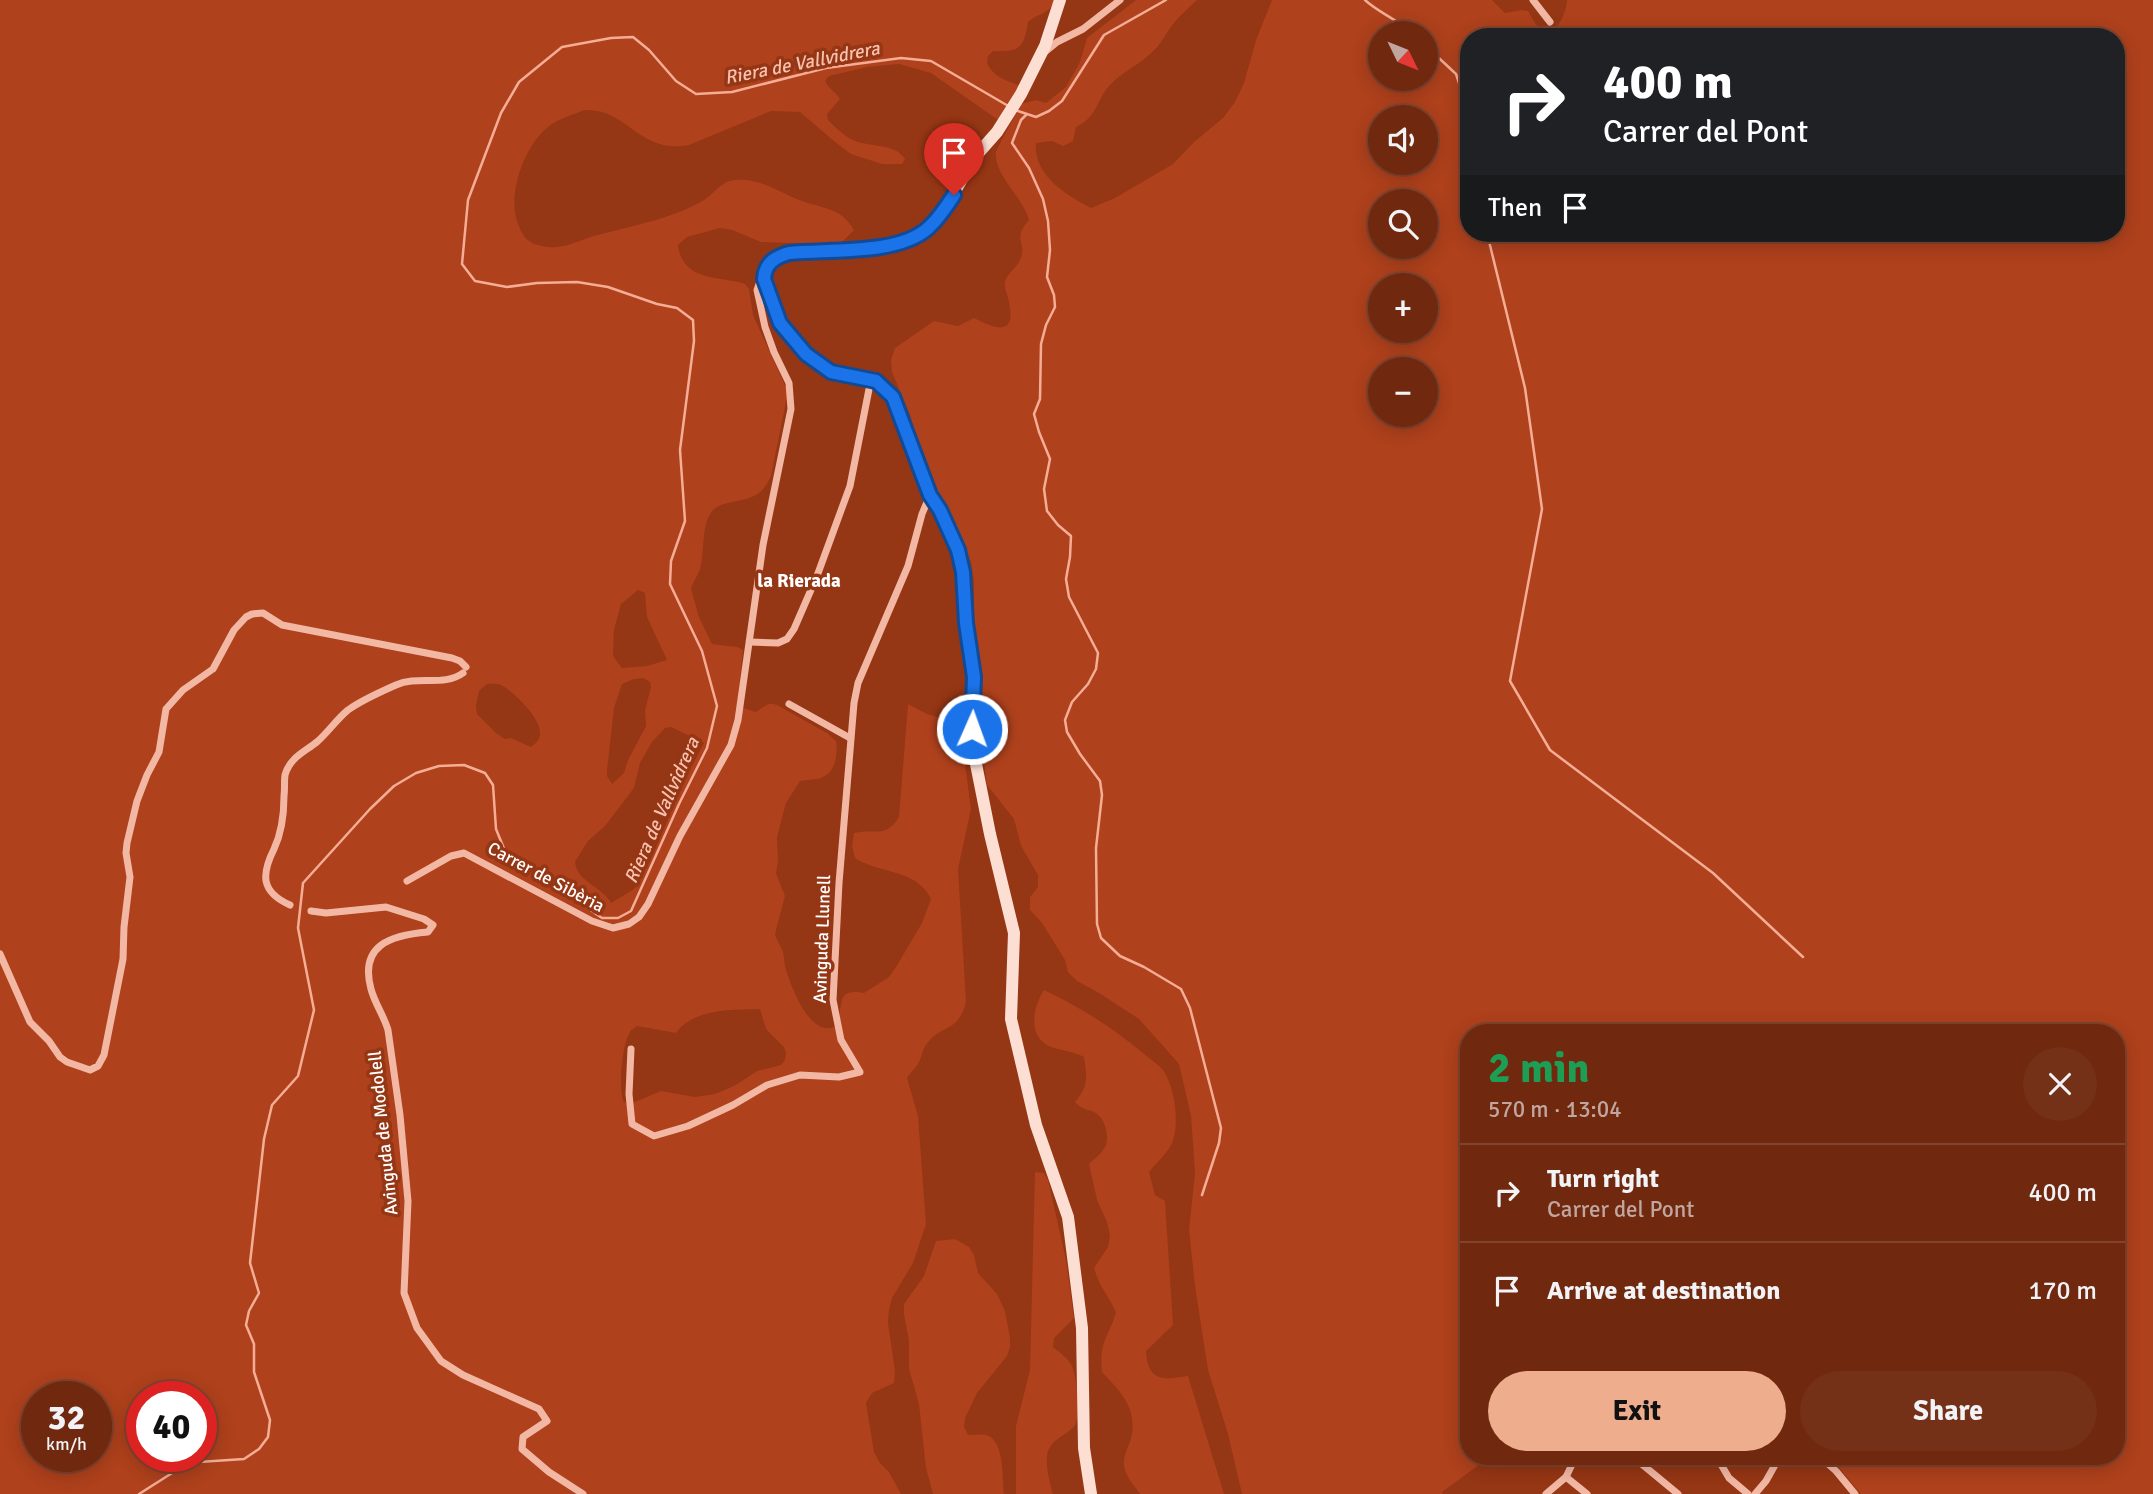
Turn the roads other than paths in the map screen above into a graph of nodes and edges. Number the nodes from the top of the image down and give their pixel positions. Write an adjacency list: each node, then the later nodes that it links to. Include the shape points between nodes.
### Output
1 (1060, 0): 5 (street)
2 (1119, 0): 6 (street)
3 (1533, 0): 4 (street)
4 (1550, 22)
5 (1051, 29): 6 (street); 7 (street); 8 (street)
6 (1074, 34): 7 (street)
7 (1063, 38): 8 (street)
8 (1040, 58): 9 (street, via 997,132 921,234 895,244 781,255 769,264)
9 (764, 279): 10 (street, via 780,323 806,354 831,372); 12 (street, Carrer de Sibèria, via 757,290 769,341 789,383 791,405 763,545)
10 (871, 379): 11 (street, via 893,397); 12 (street, via 850,486 799,618 787,639 770,644)
11 (930, 495): 14 (street, Avinguda Llunell, via 908,566 858,683); 27 (street, via 948,526 963,572 974,677 973,750 1014,933 1011,1019 1036,1125 1068,1217 1082,1328 1084,1448)
12 (750, 642): 15 (street, Carrer de Sibèria, via 734,736 648,904 634,921 619,927 602,925 464,853)
13 (789, 704): 14 (street)
14 (850, 738): 19 (street, Avinguda Llunell, via 833,1000 841,1041 860,1072 839,1077 800,1075 767,1086 688,1126 654,1136 632,1124)
15 (407, 881)
16 (290, 905): 18 (street, via 274,897 265,874 280,833 284,781 293,760 355,705 407,680 456,678 464,670 460,661 282,625 263,613 246,617 213,669 177,695 166,709 159,752 137,801 127,843 130,887 122,967 99,1066 86,1070 56,1053 30,1022)
17 (311, 911): 26 (street, Avinguda de Modolell, via 397,909 433,925 428,932 388,939 368,963 371,990 388,1030 400,1115 408,1201 404,1293 417,1328 442,1362 539,1409 547,1421 523,1437 522,1450)
18 (0, 954)
19 (631, 1049)
20 (1572, 1465): 25 (street)
21 (1643, 1465): 30 (street)
22 (1721, 1465): 31 (street)
23 (1775, 1465): 32 (street)
24 (1829, 1465): 33 (street)
25 (1566, 1477): 28 (street); 29 (street)
26 (583, 1494)
27 (1091, 1494)
28 (1546, 1494)
29 (1587, 1494)
30 (1678, 1494)
31 (1748, 1494)
32 (1755, 1494)
33 (1855, 1494)

